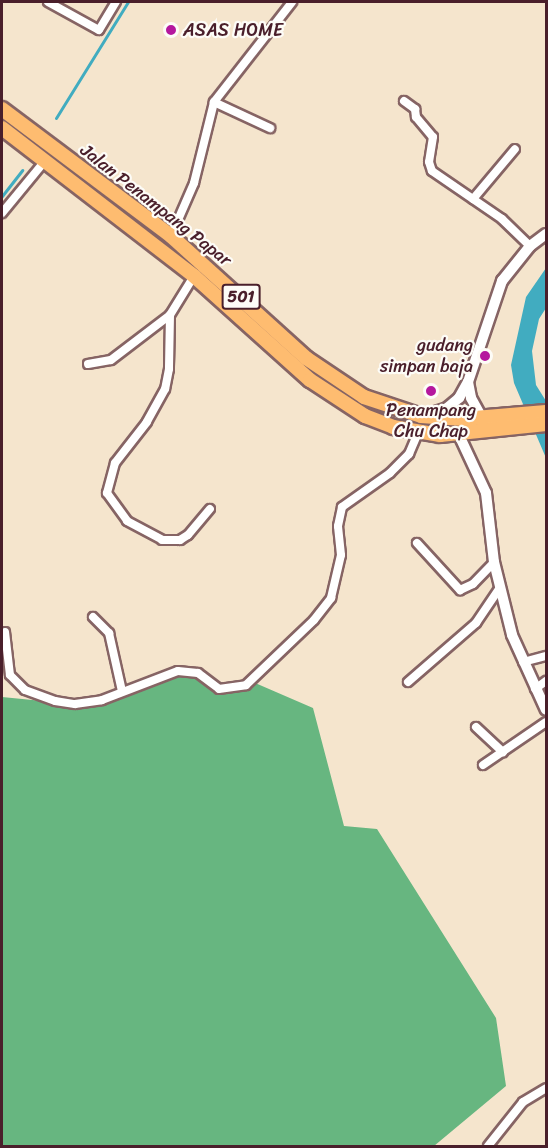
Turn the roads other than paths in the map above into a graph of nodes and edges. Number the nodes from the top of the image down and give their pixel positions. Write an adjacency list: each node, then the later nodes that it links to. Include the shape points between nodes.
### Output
1 (48, 2): 2 (street, via 99,30)
2 (116, 2)
3 (288, 2): 6 (street)
4 (2, 97): 8 (main road)
5 (404, 101): 13 (street, via 415,109 416,117 434,137 429,162 432,171)
6 (214, 102): 10 (street); 16 (street, via 194,183)
7 (2, 109): 8 (main road, Jalan Penampang Papar / 501)
8 (20, 122): 16 (main road, Jalan Penampang Papar / 501)
9 (2, 128): 12 (main road, Jalan Penampang Papar / 501)
10 (270, 128)
11 (515, 149): 13 (street)
12 (44, 162): 14 (street); 18 (main road, Jalan Penampang Papar / 501)
13 (473, 199): 17 (street)
14 (2, 213)
15 (546, 234): 17 (street)
16 (171, 236): 23 (main road, Jalan Penampang Papar / 501, via 336,380 364,397)
17 (530, 246): 21 (street, via 502,281)
18 (194, 276): 19 (street); 26 (main road, Jalan Penampang Papar / 501, via 330,396 365,416)
19 (170, 315): 20 (street, via 111,360); 28 (street, via 165,389 147,422 115,463 107,493 128,521 162,540 180,540 188,535)
20 (88, 364)
21 (468, 382): 23 (street, via 447,408); 24 (street, via 471,398)
22 (546, 412): 24 (main road, Jalan Penampang Papar / 501)
23 (421, 416): 24 (main road, Jalan Penampang Papar / 501)
24 (482, 418)
25 (546, 424): 27 (main road, Jalan Penampang Papar / 501)
26 (418, 433): 27 (main road, Jalan Penampang Papar / 501); 39 (street, via 409,454 390,473 342,507 338,526 341,555 331,597 321,613 252,681 226,690 198,673 178,671)
27 (459, 435): 30 (street, via 486,493)
28 (210, 509)
29 (417, 543): 30 (street, via 460,590 473,584)
30 (494, 562): 31 (street)
31 (499, 589): 35 (street); 37 (street, via 476,623)
32 (93, 617): 39 (street, via 109,633)
33 (5, 632): 39 (street, via 7,668 25,690 75,704)
34 (546, 656): 35 (street)
35 (523, 662): 38 (street)
36 (546, 681): 38 (street)
37 (408, 682)
38 (535, 689): 40 (street)
39 (122, 691)
40 (546, 710)
41 (546, 722): 43 (street)
42 (476, 727): 43 (street)
43 (503, 752): 44 (street)
44 (483, 765)
45 (546, 1088): 46 (street, via 523,1102)
46 (488, 1146)

